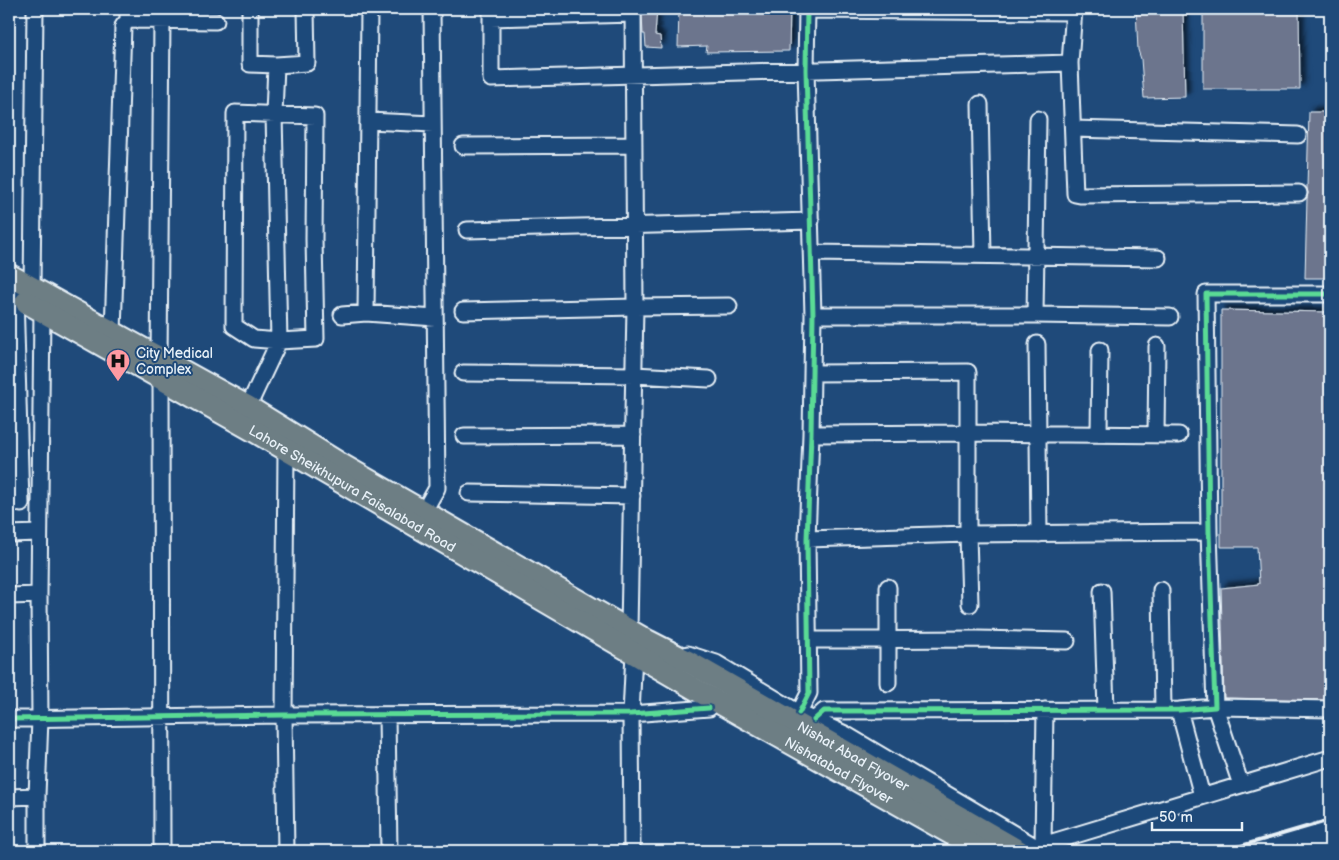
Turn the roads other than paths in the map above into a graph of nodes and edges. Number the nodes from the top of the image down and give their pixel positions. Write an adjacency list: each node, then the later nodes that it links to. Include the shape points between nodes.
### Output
1 (35, 9): 36 (street)
2 (250, 9): 15 (street, via 250,64)
3 (306, 9): 15 (street, via 307,63)
4 (369, 9): 21 (street)
5 (432, 9): 22 (street)
6 (807, 10): 7 (street); 16 (street)
7 (1074, 10): 14 (street)
8 (633, 11): 9 (street); 17 (street)
9 (491, 13): 17 (street, via 491,79)
10 (128, 14): 12 (street); 48 (street, via 123,26)
11 (191, 15): 12 (street); 13 (street)
12 (162, 20): 53 (street)
13 (216, 21)
14 (1070, 63): 16 (street); 23 (street)
15 (276, 66): 19 (street)
16 (806, 70): 17 (street); 28 (street)
17 (634, 74): 25 (street)
18 (980, 104): 32 (street)
19 (274, 114): 49 (street); 49 (street, via 235,113 234,326 254,339); 49 (street, via 315,116 316,339)
20 (1038, 119): 33 (street)
21 (368, 121): 22 (street); 42 (street)
22 (433, 124): 47 (street)
23 (1073, 129): 24 (street); 27 (street, via 1075,194)
24 (1298, 135)
25 (634, 145): 26 (street); 29 (street)
26 (463, 146)
27 (1298, 193)
28 (811, 221): 29 (street); 31 (street)
29 (635, 225): 30 (street); 39 (street)
30 (467, 230)
31 (812, 253): 32 (street); 44 (street)
32 (983, 255): 33 (street)
33 (1036, 256): 34 (street); 45 (street)
34 (1158, 258)
35 (9, 275): 36 (highway, Lahore Sheikhupura Faisalabad Road)
36 (19, 292): 40 (highway, Lahore Sheikhupura Faisalabad Road); 48 (highway, Lahore Sheikhupura Faisalabad Road); 70 (street)
37 (1330, 294): 72 (street, via 1206,294)
38 (729, 306): 39 (street)
39 (635, 307): 41 (street); 56 (street)
40 (42, 311): 53 (highway, Lahore Sheikhupura Faisalabad Road); 73 (street)
41 (463, 311)
42 (366, 313): 43 (street); 47 (street)
43 (342, 315)
44 (813, 315): 45 (street); 55 (street)
45 (1035, 315): 46 (street)
46 (1170, 317)
47 (435, 318): 71 (street, via 437,488)
48 (113, 332): 53 (highway, Lahore Sheikhupura Faisalabad Road)
49 (279, 341): 58 (street)
50 (1037, 344): 61 (street)
51 (1157, 346): 64 (street)
52 (1100, 350): 62 (street)
53 (160, 369): 58 (highway, Lahore Sheikhupura Faisalabad Road); 67 (highway, Lahore Sheikhupura Faisalabad Road); 104 (street)
54 (463, 373): 56 (street)
55 (812, 373): 59 (street, via 968,372); 60 (street)
56 (634, 375): 57 (street); 63 (street)
57 (709, 379)
58 (248, 407): 71 (highway, Lahore Sheikhupura Faisalabad Road)
59 (968, 433): 60 (street); 61 (street); 75 (street)
60 (812, 434): 77 (street)
61 (1038, 434): 62 (street); 76 (street)
62 (1099, 434): 64 (street)
63 (633, 435): 66 (street); 69 (street)
64 (1156, 435): 65 (street)
65 (1179, 435)
66 (464, 436)
67 (286, 449): 88 (highway, Lahore Sheikhupura Faisalabad Road); 103 (street)
68 (470, 493): 69 (street)
69 (632, 496): 84 (street)
70 (20, 504)
71 (424, 511): 84 (highway, Lahore Sheikhupura Faisalabad Road)
72 (1210, 532): 76 (street); 93 (street)
73 (39, 533): 74 (street); 82 (street)
74 (9, 534)
75 (968, 534): 76 (street); 77 (street); 83 (street)
76 (1039, 534)
77 (807, 539): 86 (street)
78 (888, 587): 85 (street)
79 (1161, 590): 98 (street)
80 (1102, 591): 97 (street)
81 (9, 596): 82 (street)
82 (39, 596): 106 (street)
83 (970, 604)
84 (629, 630): 88 (highway, Lahore Sheikhupura Faisalabad Road)
85 (888, 639): 86 (street); 87 (street); 90 (street)
86 (808, 640): 100 (street, via 809,693)
87 (1067, 641)
88 (641, 647): 89 (highway, Lahore Sheikhupura Faisalabad Road); 92 (highway, Lahore Sheikhupura Faisalabad Road); 100 (street, via 716,663); 102 (street)
89 (689, 662): 121 (highway, Nishat Abad Flyover)
90 (888, 682)
91 (673, 688): 94 (street)
92 (695, 689): 120 (highway, Nishatabad Flyover)
93 (1215, 707): 95 (street); 99 (street); 109 (street)
94 (709, 708): 102 (street); 119 (street)
95 (1330, 709)
96 (1045, 710): 97 (street); 107 (street, via 824,711); 113 (street)
97 (1106, 710): 98 (street)
98 (1163, 710): 99 (street)
99 (1179, 710): 111 (street)
100 (799, 713): 107 (street)
101 (387, 714): 102 (street); 103 (street); 117 (street)
102 (631, 714): 118 (street, via 632,850)
103 (284, 715): 104 (street); 116 (street)
104 (161, 716): 106 (street); 115 (street)
105 (9, 719): 106 (street)
106 (40, 720): 110 (street)
107 (814, 720): 113 (street, via 845,734 1036,847)
108 (1330, 758): 109 (street)
109 (1241, 785): 111 (street)
110 (37, 796): 112 (street); 114 (street)
111 (1202, 796): 113 (street)
112 (9, 797)
113 (1043, 844)
114 (37, 851)
115 (162, 851)
116 (286, 851)
117 (389, 851)
118 (629, 851)
119 (962, 851)
120 (982, 851)
121 (1019, 851)

